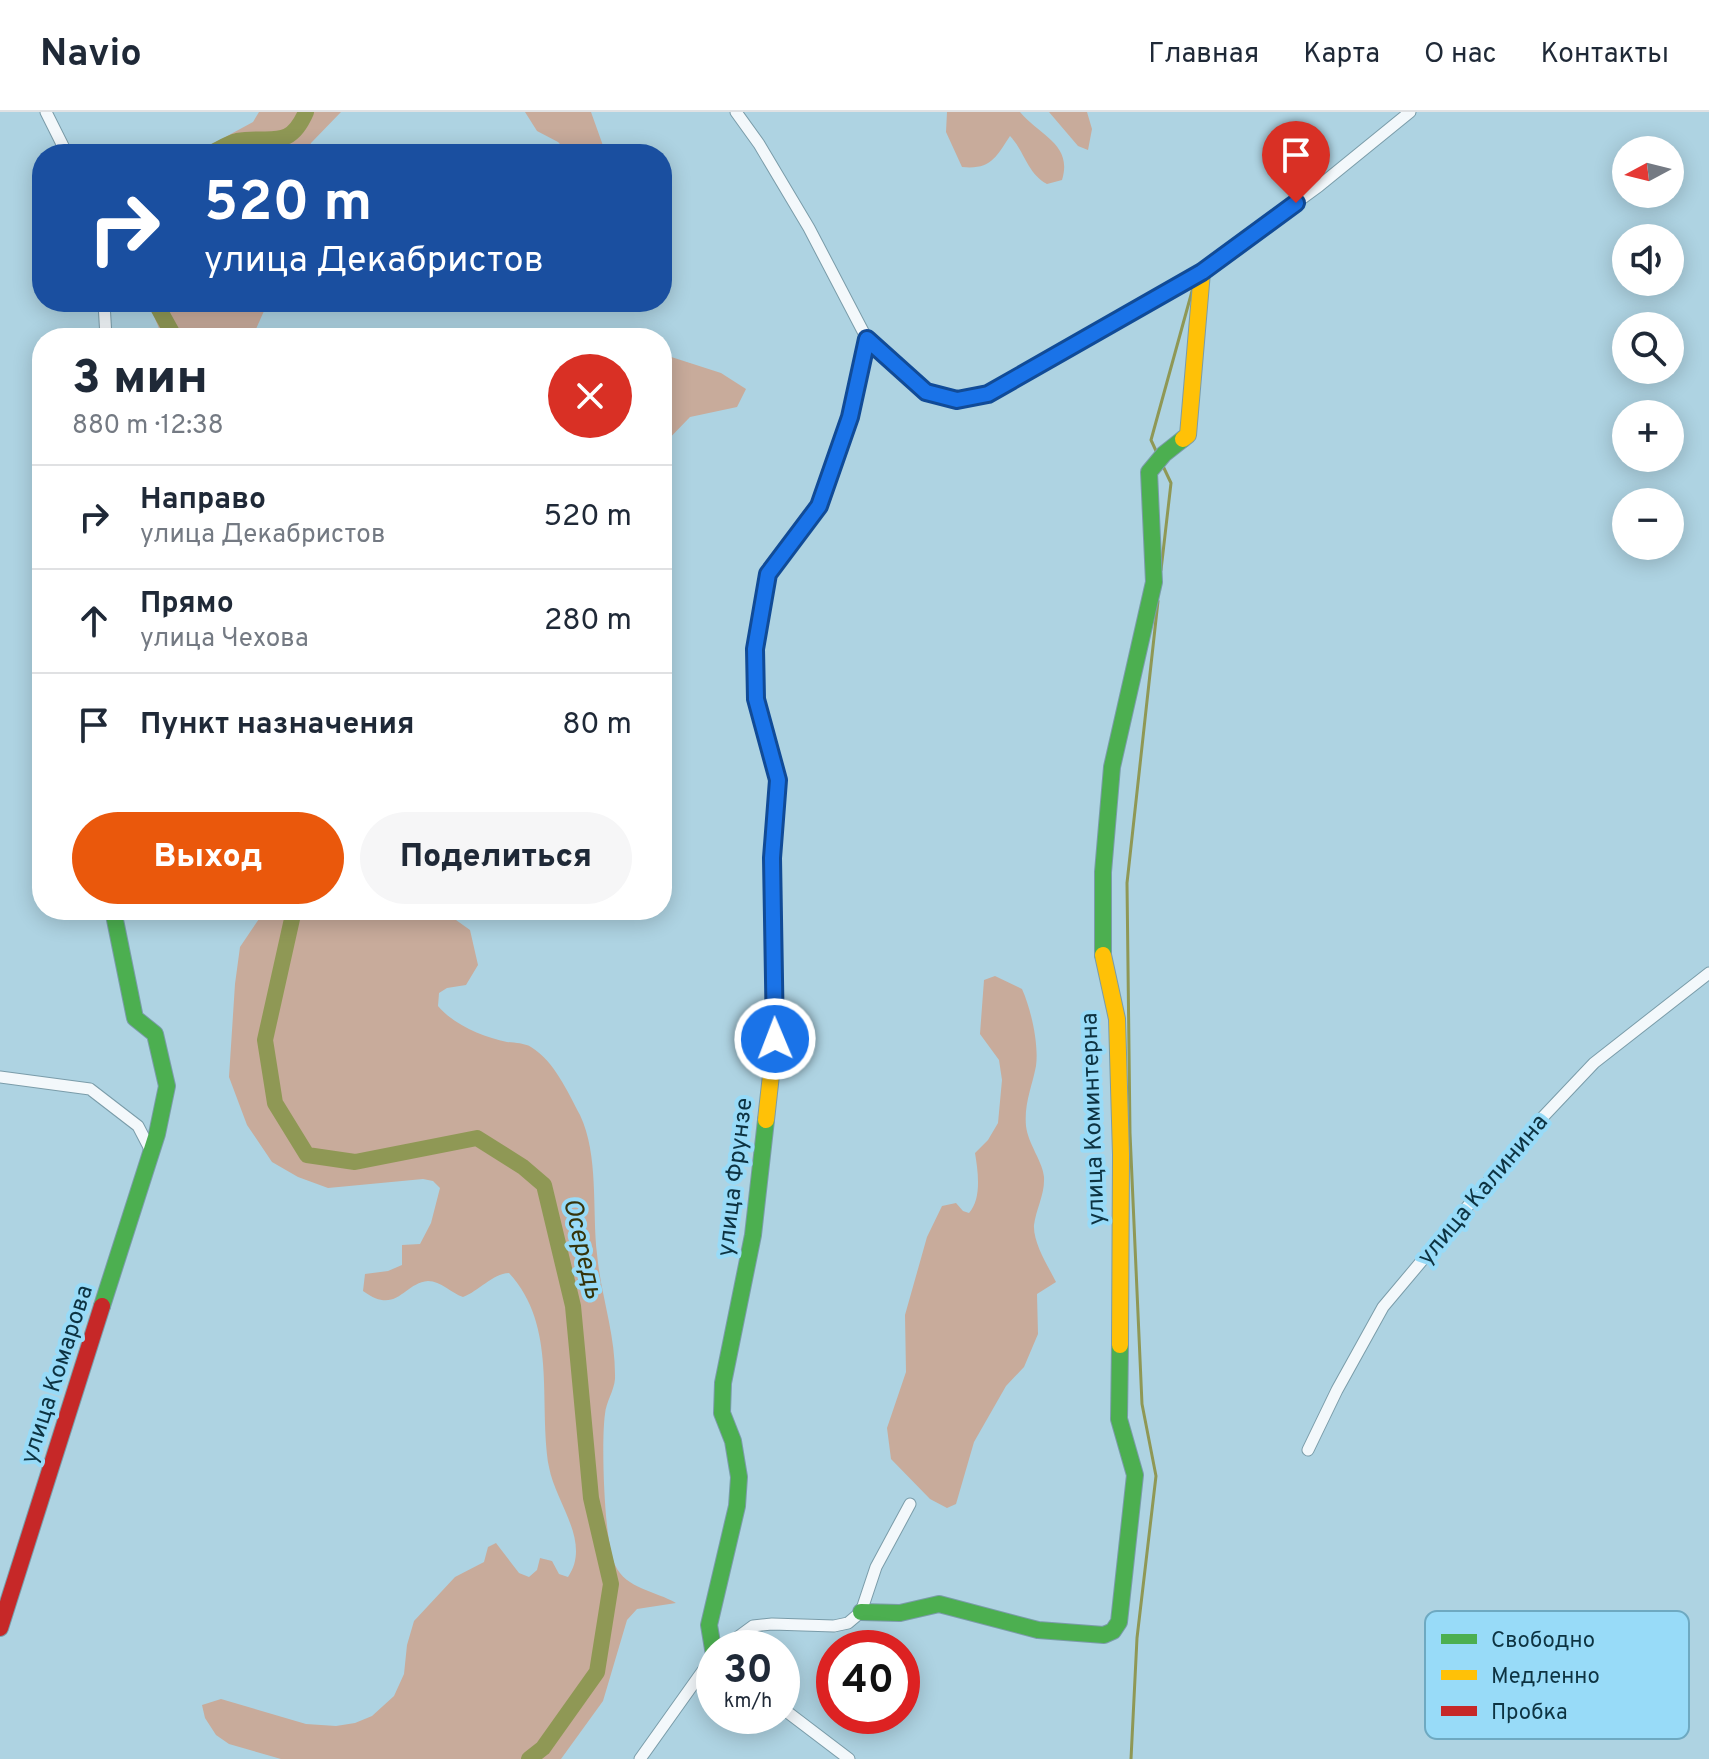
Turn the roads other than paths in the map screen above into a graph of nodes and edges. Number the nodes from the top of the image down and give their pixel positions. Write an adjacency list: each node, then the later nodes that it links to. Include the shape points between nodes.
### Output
1 (46, 112): 4 (street)
2 (736, 112): 6 (street, via 809,228)
3 (1410, 112): 5 (street)
4 (62, 144)
5 (1202, 272): 6 (street, via 988,394 957,400 926,392); 13 (street, улица Коминтерна, via 1188,435 1149,472 1154,582 1112,767 1103,872 1103,956 1117,1019 1120,1110 1119,1419 1135,1475 1119,1622 1104,1635 1038,1630 939,1604 900,1613)
6 (867, 339): 15 (street, улица Фрунзе, via 850,417 819,506 768,574 755,649 756,699 778,780 772,858 775,1039 753,1235 723,1383 722,1413 739,1477)
7 (115, 920): 10 (street, улица Комарова, via 135,1018 155,1034 167,1086)
8 (1709, 973): 11 (street, улица Калинина, via 1594,1063 1541,1119 1383,1307)
9 (0, 1077): 10 (street, via 90,1089 138,1126)
10 (151, 1151): 14 (street, улица Комарова)
11 (1308, 1450)
12 (910, 1504): 13 (street, via 876,1567)
13 (861, 1612): 16 (street, via 834,1626 772,1624)
14 (0, 1628)
15 (710, 1630)
16 (748, 1630)
17 (696, 1680): 19 (street)
18 (800, 1722): 20 (street)
19 (640, 1759)
20 (849, 1759)

